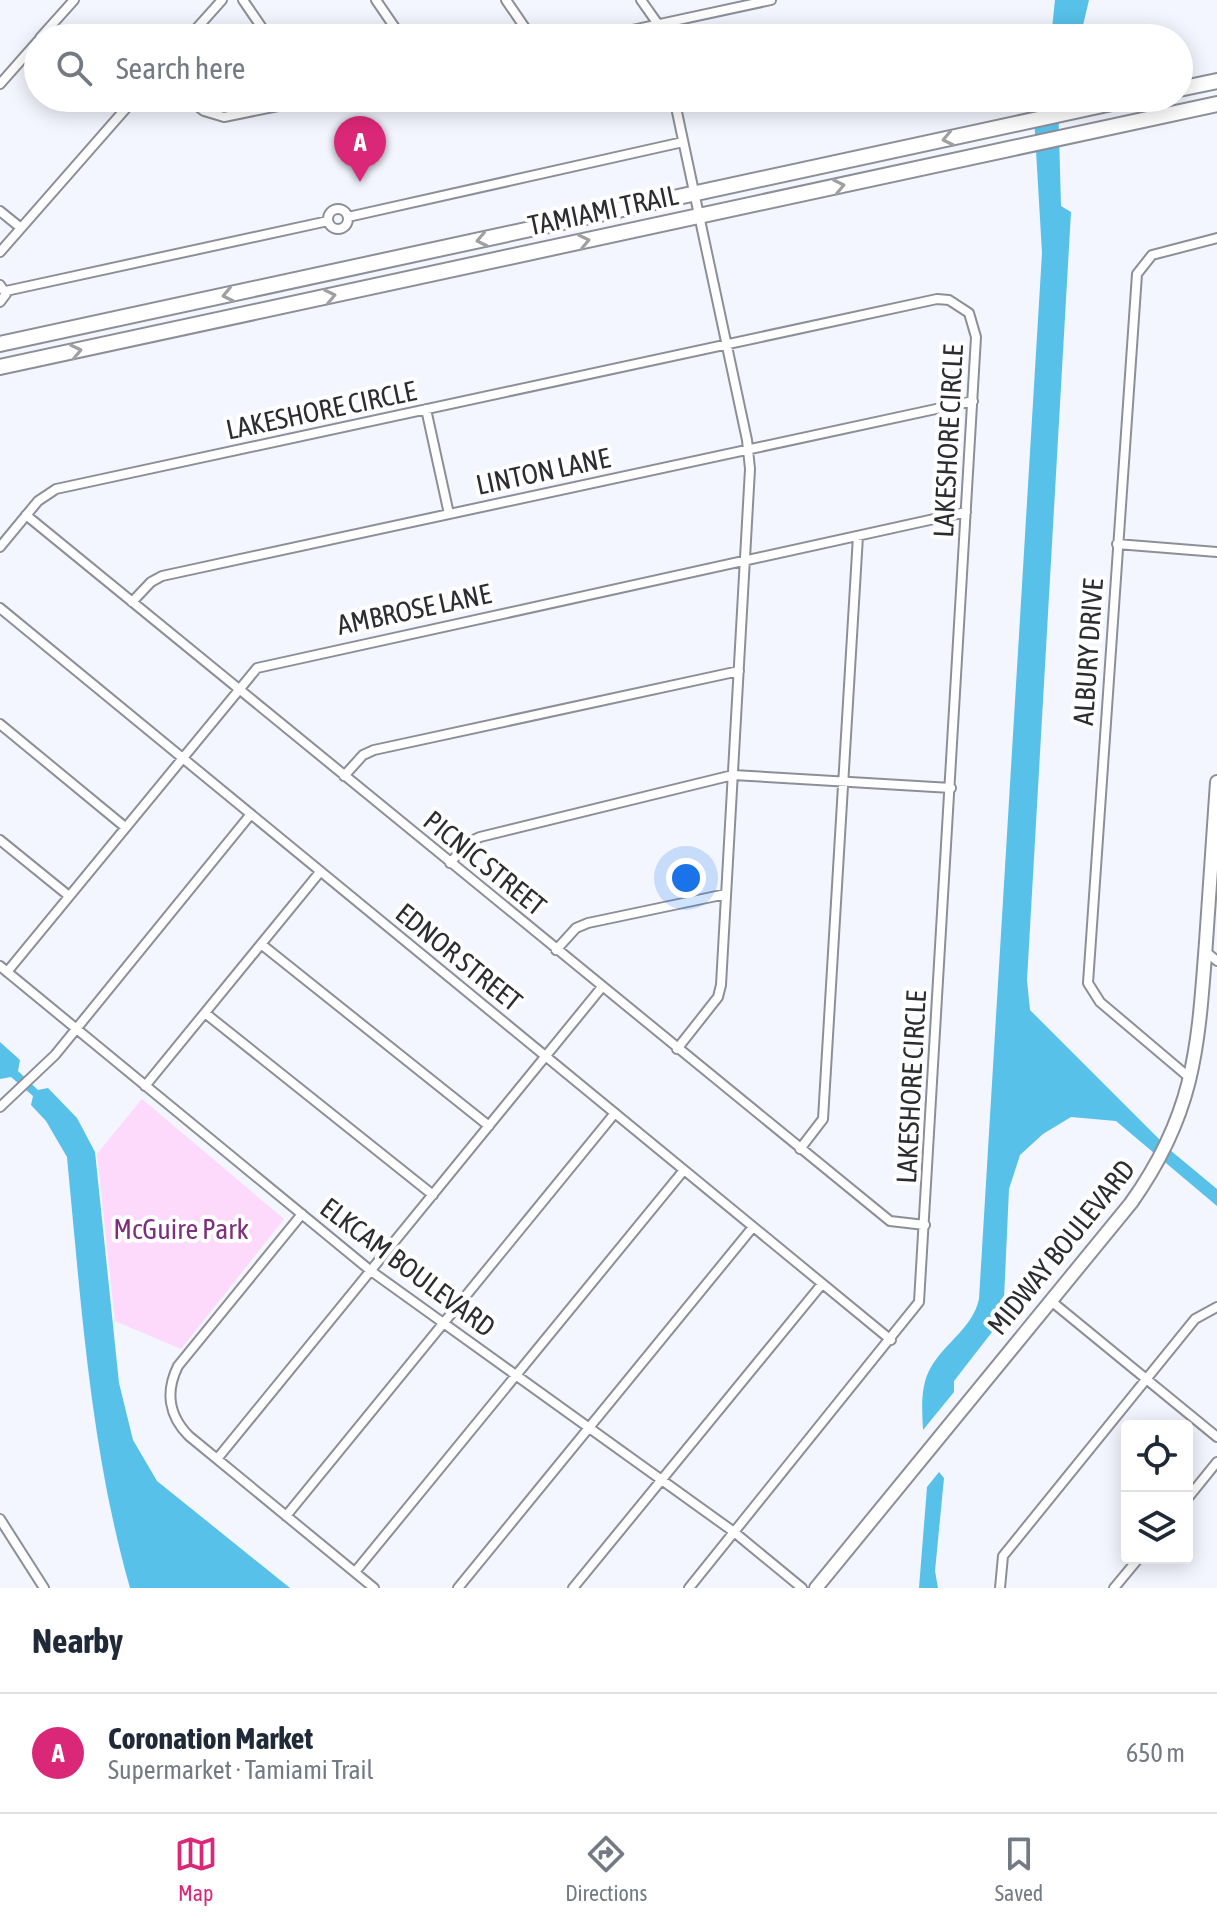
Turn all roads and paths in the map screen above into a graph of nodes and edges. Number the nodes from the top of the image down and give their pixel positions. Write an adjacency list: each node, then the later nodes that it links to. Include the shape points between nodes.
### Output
1 (74, 0): 8 (street)
2 (222, 0): 9 (street)
3 (243, 0): 10 (street)
4 (376, 0): 11 (street)
5 (506, 0): 12 (street)
6 (641, 0): 13 (street)
7 (771, 0): 13 (street)
8 (52, 24)
9 (201, 24)
10 (259, 24)
11 (392, 24)
12 (522, 24)
13 (658, 24)
14 (24, 55): 15 (street)
15 (2, 78)
16 (1217, 81): 17 (main road)
17 (1193, 86)
18 (1217, 104): 19 (main road, TAMIAMI TRAIL, one-way to 18)
19 (1193, 109)
20 (123, 112): 30 (street)
21 (207, 112): 22 (street, via 224,117)
22 (247, 112)
23 (677, 112): 26 (street)
24 (1070, 112): 27 (main road, TAMIAMI TRAIL, one-way to 27)
25 (1180, 112): 29 (main road, TAMIAMI TRAIL, one-way to 25)
26 (683, 142): 27 (street); 35 (street, TAMIAMI TRAIL, via 348,217 340,228 328,221)
27 (695, 193): 29 (street); 33 (main road, TAMIAMI TRAIL, one-way to 33)
28 (0, 211): 30 (street)
29 (701, 215): 37 (main road, TAMIAMI TRAIL, one-way to 29); 40 (street)
30 (21, 228): 32 (street)
31 (1217, 238): 49 (street, ALBURY DRIVE, via 1152,255 1137,274)
32 (0, 252)
33 (315, 276): 34 (main road, TAMIAMI TRAIL); 37 (main road)
34 (273, 285): 38 (main road, via 261,301); 39 (main road, TAMIAMI TRAIL, one-way to 39)
35 (3, 288): 36 (street)
36 (0, 302)
37 (282, 306): 38 (main road, TAMIAMI TRAIL)
38 (239, 315): 41 (main road, TAMIAMI TRAIL, one-way to 38)
39 (0, 344)
40 (727, 344): 42 (street, LAKESHORE CIRCLE, via 949,300 969,313 975,324); 43 (street, LAKESHORE CIRCLE); 44 (street)
41 (0, 367)
42 (973, 401): 44 (street, LINTON LANE); 45 (street, LAKESHORE CIRCLE)
43 (426, 409): 46 (street); 47 (street, LAKESHORE CIRCLE, via 56,489)
44 (749, 449): 46 (street, LINTON LANE); 52 (street)
45 (966, 512): 48 (street, AMBROSE LANE); 63 (street, LAKESHORE CIRCLE)
46 (449, 514): 53 (street, LINTON LANE, via 162,576)
47 (26, 515): 50 (street, LAKESHORE CIRCLE); 53 (street, PICNIC STREET)
48 (858, 536): 52 (street, AMBROSE LANE); 61 (street)
49 (1117, 544): 51 (street); 82 (street, ALBURY DRIVE, via 1088,983 1100,1002)
50 (0, 547)
51 (1217, 552)
52 (745, 560): 55 (street); 56 (street, AMBROSE LANE, via 268,663)
53 (132, 602): 56 (street, PICNIC STREET)
54 (0, 608): 58 (street, EDNOR STREET)
55 (739, 671): 59 (street); 60 (street, via 374,750)
56 (238, 689): 58 (street, AMBROSE LANE); 60 (street, PICNIC STREET)
57 (0, 724): 66 (street)
58 (182, 758): 64 (street, EDNOR STREET); 66 (street, AMBROSE LANE)
59 (733, 775): 61 (street); 68 (street, via 480,837); 70 (street)
60 (344, 776): 68 (street, PICNIC STREET)
61 (843, 782): 63 (street); 87 (street, via 823,1119)
62 (1217, 782): 65 (street, MIDWAY BOULEVARD)
63 (951, 788): 91 (street, LAKESHORE CIRCLE)
64 (251, 814): 69 (street, EDNOR STREET); 79 (street)
65 (1216, 818): 74 (street, MIDWAY BOULEVARD)
66 (125, 827): 71 (street, AMBROSE LANE)
67 (0, 840): 71 (street)
68 (450, 863): 73 (street, PICNIC STREET)
69 (320, 872): 72 (street); 81 (street, EDNOR STREET)
70 (726, 894): 73 (street, via 588,923); 80 (street, via 718,997)
71 (69, 896): 76 (street, AMBROSE LANE)
72 (261, 944): 78 (street); 86 (street)
73 (556, 950): 77 (street, PICNIC STREET)
74 (1205, 951): 75 (street); 82 (street, MIDWAY BOULEVARD)
75 (1217, 961)
76 (4, 969): 79 (street, ELKCAM BOULEVARD)
77 (602, 987): 80 (street, PICNIC STREET); 81 (street)
78 (205, 1013): 83 (street); 89 (street)
79 (76, 1028): 83 (street, ELKCAM BOULEVARD); 84 (street)
80 (677, 1049): 87 (street, PICNIC STREET)
81 (546, 1057): 85 (street, EDNOR STREET); 86 (street)
82 (1191, 1080): 95 (street, MIDWAY BOULEVARD, via 1156,1167)
83 (145, 1086): 90 (street, ELKCAM BOULEVARD)
84 (0, 1107)
85 (615, 1113): 88 (street, EDNOR STREET); 97 (street)
86 (489, 1126): 89 (street)
87 (800, 1149): 91 (street, PICNIC STREET, via 890,1221)
88 (684, 1170): 92 (street, EDNOR STREET); 99 (street)
89 (433, 1195): 93 (street)
90 (302, 1214): 93 (street, ELKCAM BOULEVARD); 103 (street, via 178,1366 170,1387 173,1414 182,1429)
91 (925, 1225): 98 (street, LAKESHORE CIRCLE, via 919,1302)
92 (753, 1227): 94 (street, EDNOR STREET); 101 (street)
93 (371, 1271): 97 (street, ELKCAM BOULEVARD); 103 (street)
94 (822, 1284): 98 (street, EDNOR STREET); 105 (street)
95 (1051, 1301): 100 (street); 119 (street, MIDWAY BOULEVARD)
96 (1217, 1307): 100 (street, via 1198,1317)
97 (444, 1323): 99 (street, ELKCAM BOULEVARD); 107 (street)
98 (891, 1340): 109 (street, LAKESHORE CIRCLE)
99 (516, 1375): 101 (street, ELKCAM BOULEVARD); 112 (street)
100 (1146, 1379): 102 (street); 120 (street, via 1003,1556)
101 (589, 1428): 105 (street, ELKCAM BOULEVARD); 115 (street)
102 (1217, 1437)
103 (217, 1459): 107 (street)
104 (1217, 1462): 106 (street)
105 (662, 1480): 109 (street, ELKCAM BOULEVARD); 116 (street)
106 (1193, 1492)
107 (286, 1516): 112 (street)
108 (0, 1519): 110 (street)
109 (734, 1532): 117 (street, LAKESHORE CIRCLE); 118 (street, ELKCAM BOULEVARD)
110 (4, 1534): 113 (street)
111 (1134, 1564): 121 (street)
112 (355, 1572): 114 (street)
113 (44, 1588)
114 (374, 1588)
115 (458, 1588)
116 (573, 1588)
117 (689, 1588)
118 (802, 1588)
119 (816, 1588)
120 (1000, 1588)
121 (1114, 1588)

